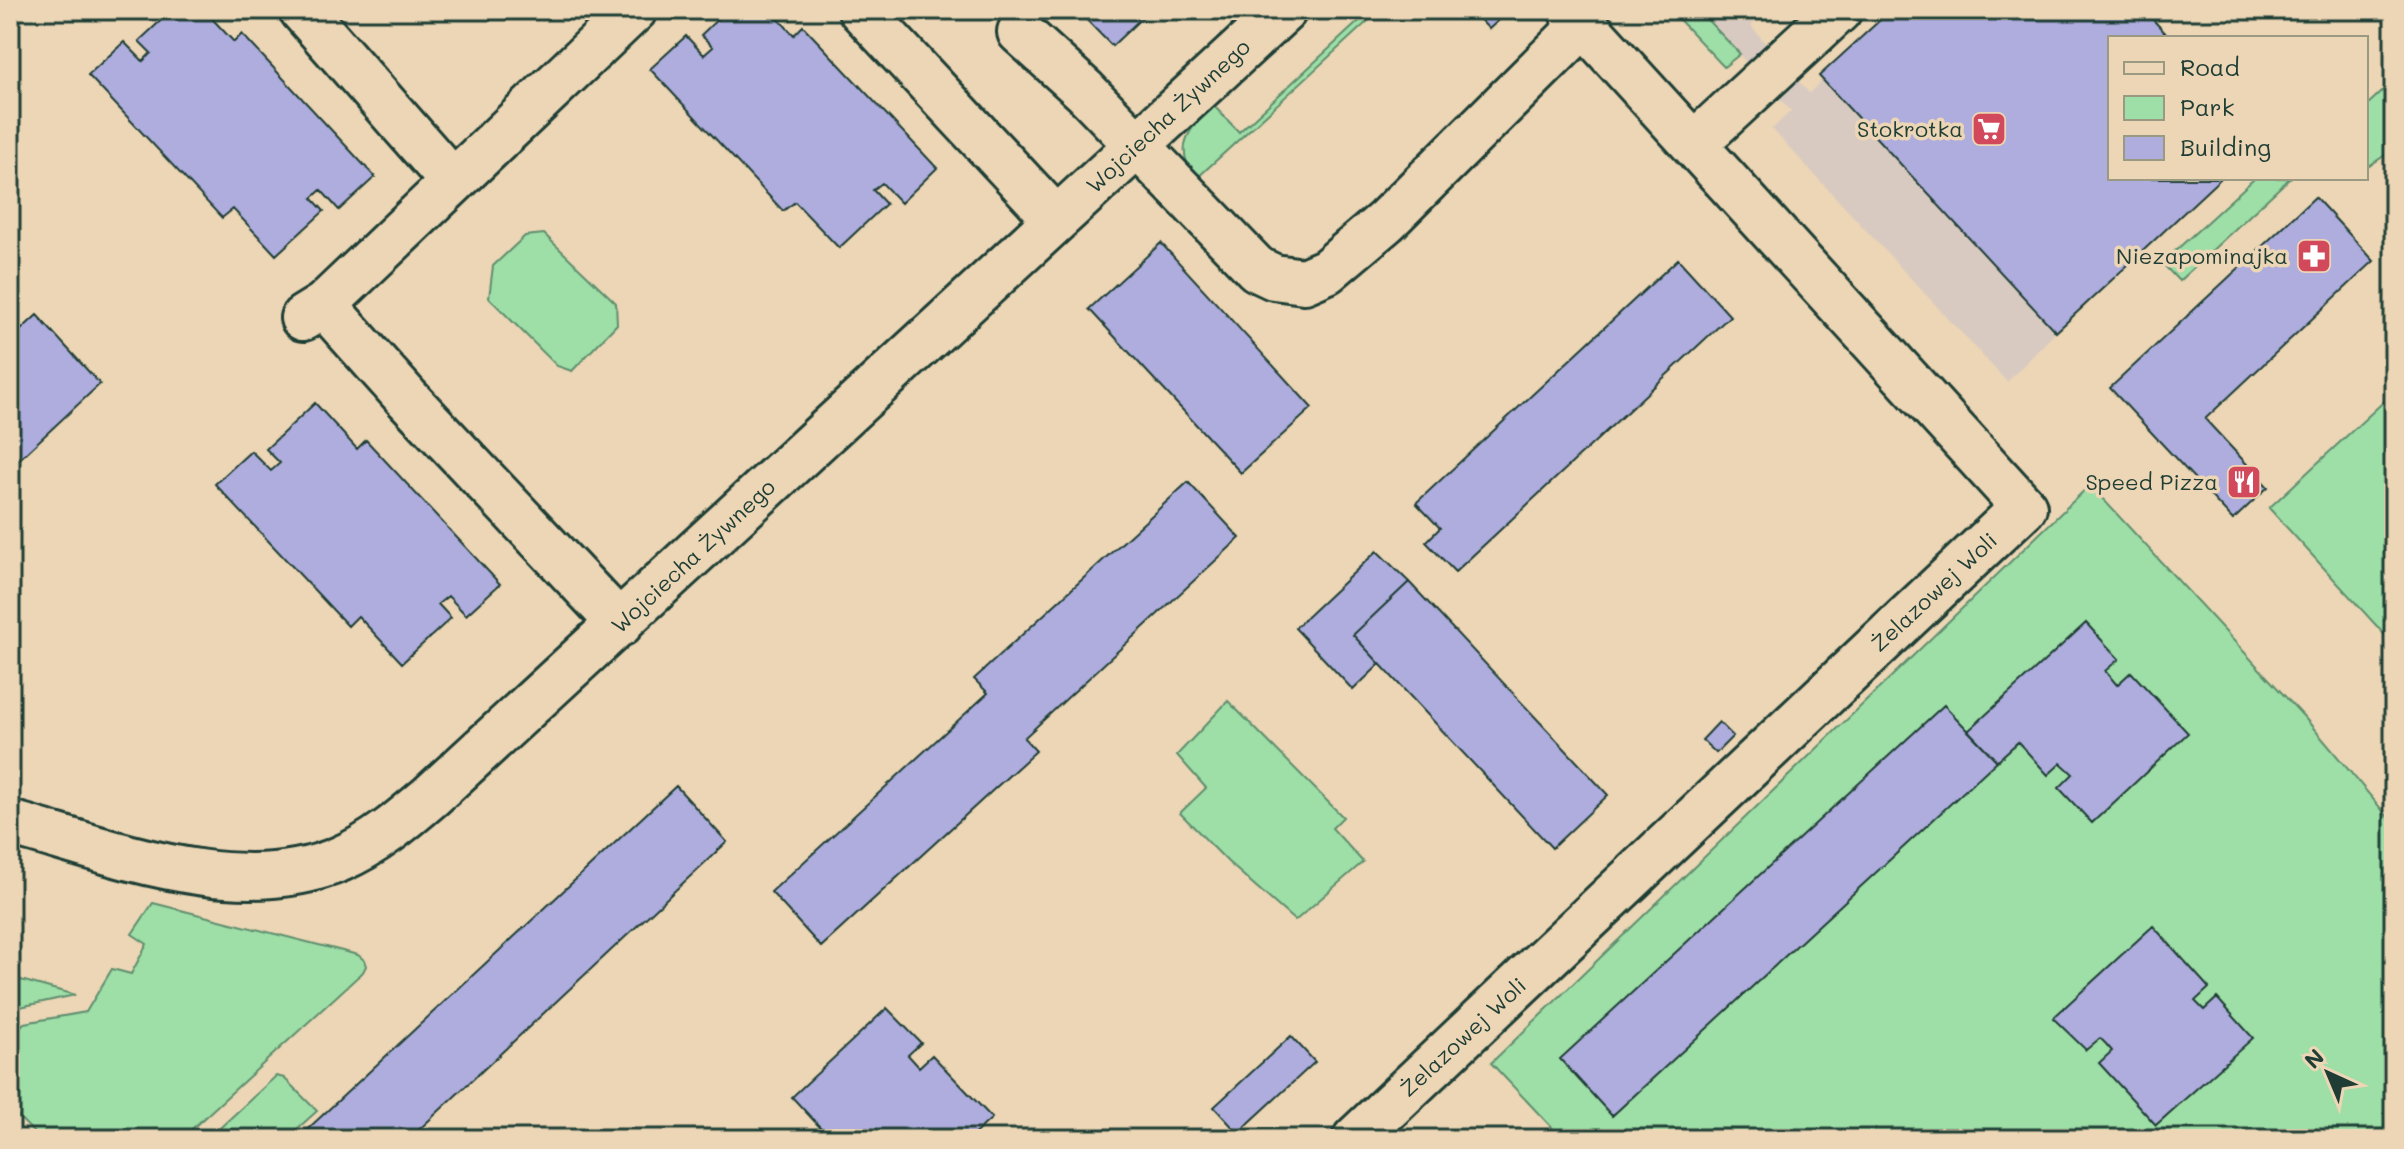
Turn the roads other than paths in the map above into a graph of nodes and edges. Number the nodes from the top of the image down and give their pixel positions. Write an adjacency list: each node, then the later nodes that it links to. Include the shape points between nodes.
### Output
1 (302, 10): 10 (street)
2 (634, 10): 10 (street)
3 (861, 10): 11 (street)
4 (1284, 10): 9 (street, Wojciecha Żywnego)
5 (1839, 10): 8 (street)
6 (1578, 17): 8 (street, Żelazowej Woli); 9 (street, via 1386,221 1327,271 1304,281 1257,269)
7 (1020, 32): 9 (street)
8 (1694, 144): 14 (street, Żelazowej Woli, via 2024,507)
9 (1136, 146): 11 (street, Wojciecha Żywnego)
10 (453, 182): 12 (street, via 313,311 406,397)
11 (1056, 219): 12 (street, Wojciecha Żywnego)
12 (620, 624): 13 (street, Wojciecha Żywnego, via 431,796 394,827 339,860 269,877 241,877 157,864)
13 (10, 823)
14 (1355, 1139)

